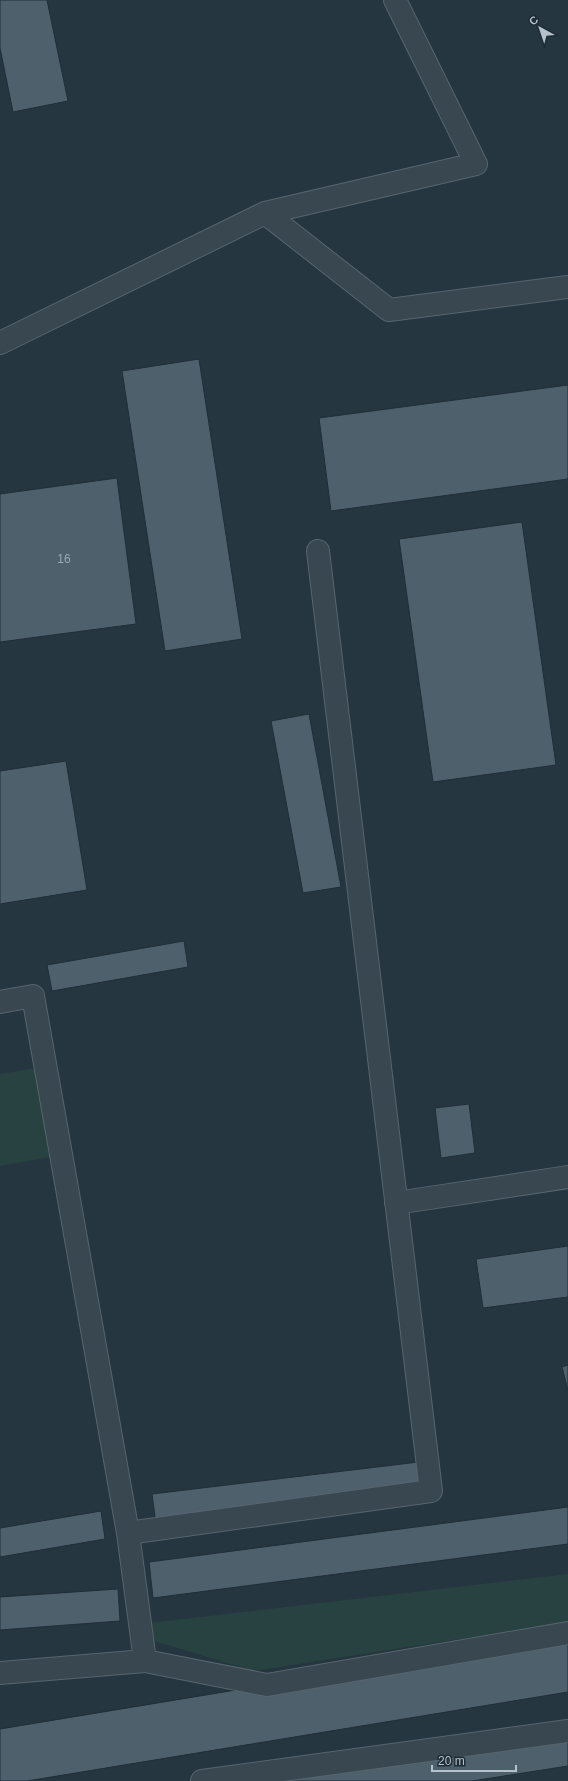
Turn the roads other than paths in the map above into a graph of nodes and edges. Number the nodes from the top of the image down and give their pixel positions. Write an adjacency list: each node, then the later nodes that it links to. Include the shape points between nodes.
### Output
1 (395, 0): 2 (lane, via 476,164)
2 (265, 213): 3 (lane, via 389,310); 4 (lane)
3 (568, 288)
4 (0, 343)
5 (318, 551): 8 (lane)
6 (0, 1002): 9 (lane, via 33,996)
7 (568, 1177): 8 (lane)
8 (396, 1203): 9 (lane, via 431,1491)
9 (128, 1533): 11 (lane)
10 (568, 1633): 11 (lane, via 268,1685)
11 (145, 1661): 12 (lane)
12 (0, 1673)
13 (568, 1730): 14 (lane)
14 (202, 1781)

